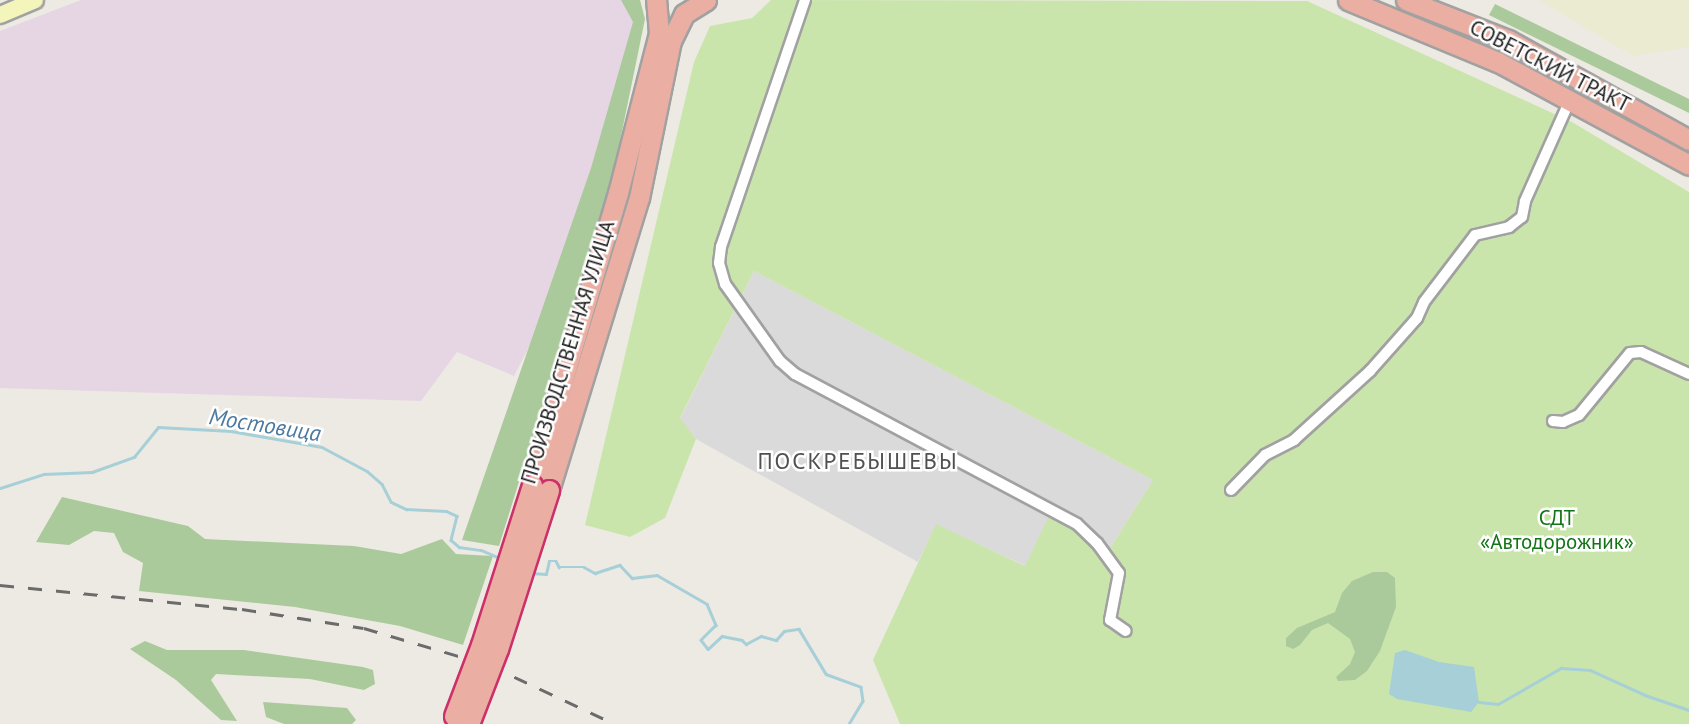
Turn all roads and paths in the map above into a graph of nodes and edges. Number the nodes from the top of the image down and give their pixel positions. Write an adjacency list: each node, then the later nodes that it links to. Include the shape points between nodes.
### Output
1 (35, 0): 7 (main road)
2 (656, 0): 13 (highway, ПРОИЗВОДСТВЕННАЯ УЛИЦА, via 659,33)
3 (706, 0): 13 (highway, ПРОИЗВОДСТВЕННАЯ УЛИЦА, via 684,14 671,41 639,198)
4 (805, 0): 15 (street, via 721,247 724,284 780,361 795,374 1077,524 1119,573 1110,620)
5 (1348, 0): 8 (highway, СОВЕТСКИЙ ТРАКТ, via 1498,62)
6 (1405, 0): 9 (highway, СОВЕТСКИЙ ТРАКТ, via 1508,40)
7 (0, 15)
8 (1570, 100): 10 (highway, СОВЕТСКИЙ ТРАКТ); 14 (street, via 1522,217 1509,228 1475,236 1424,302 1417,318 1370,371 1294,440 1265,455)
9 (1689, 140)
10 (1689, 165)
11 (1689, 374): 12 (street, via 1642,352 1630,353 1579,415)
12 (1553, 421)
13 (540, 487): 16 (highway, ПРОИЗВОДСТВЕННАЯ УЛИЦА, bridge, via 498,649)
14 (1231, 490)
15 (1126, 631)
16 (457, 721)

